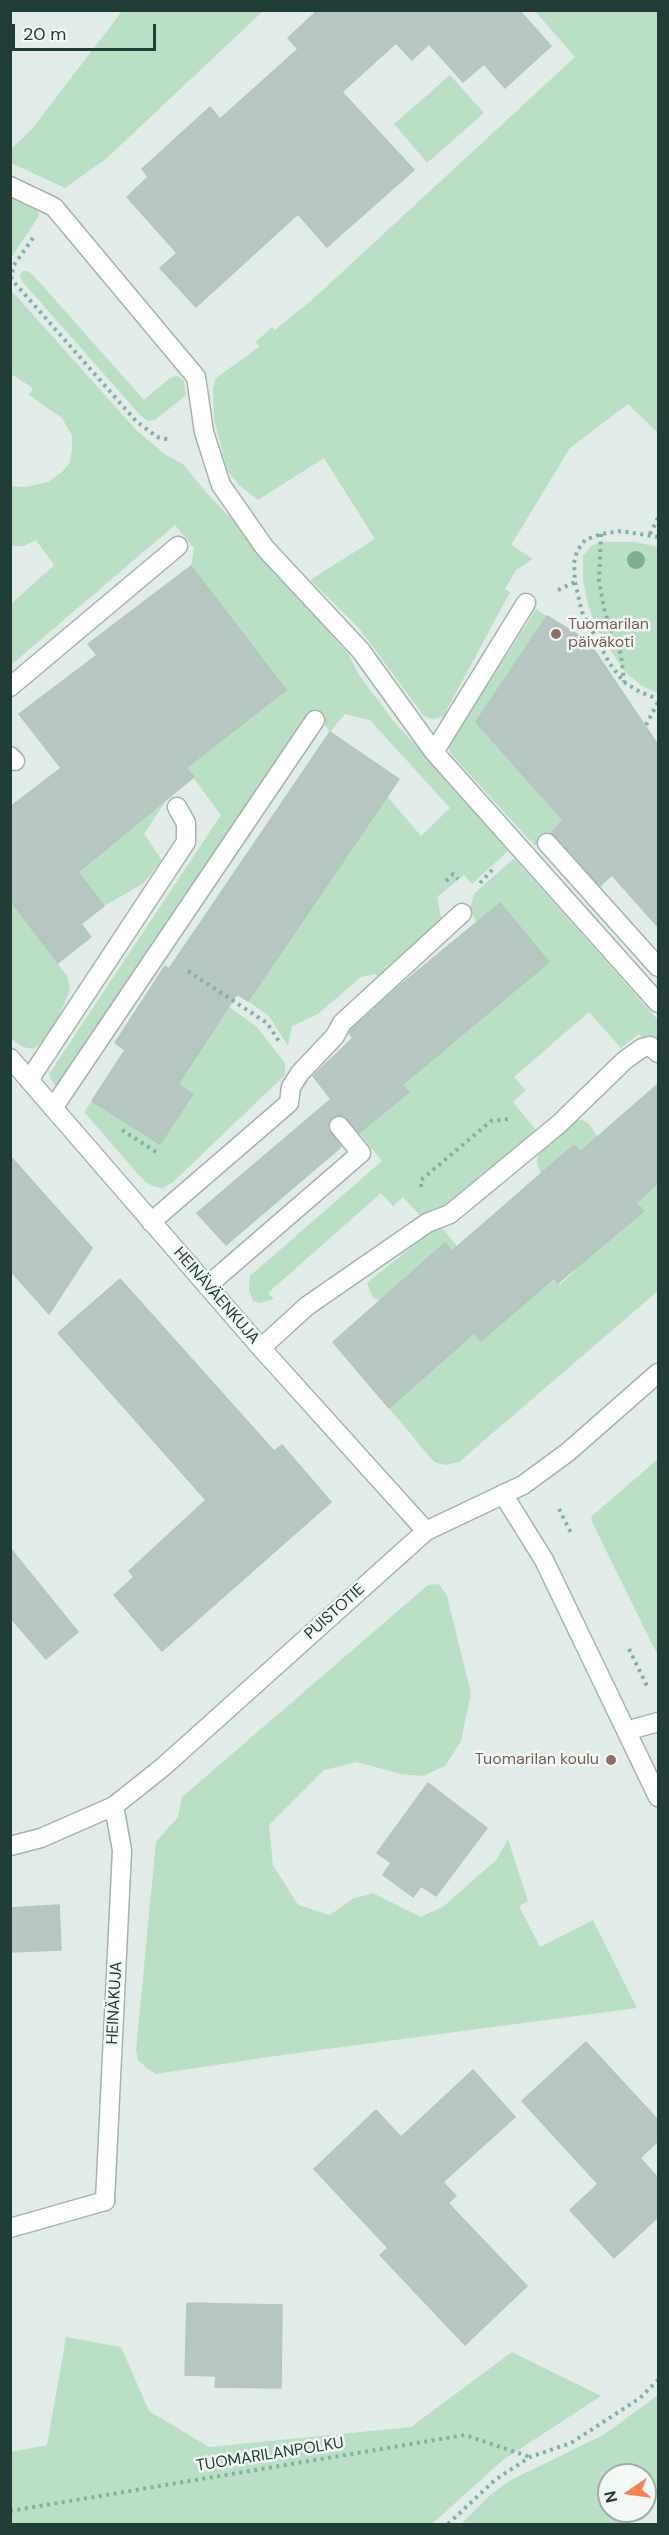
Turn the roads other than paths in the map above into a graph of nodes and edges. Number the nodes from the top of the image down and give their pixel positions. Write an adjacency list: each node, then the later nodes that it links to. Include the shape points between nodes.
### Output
1 (10, 186): 6 (street, via 54,207 196,377 204,432 220,485 265,549 362,651)
2 (178, 546): 4 (street)
3 (526, 603): 6 (street)
4 (10, 687)
5 (315, 720): 15 (street)
6 (434, 752): 11 (street)
7 (177, 807): 14 (street, via 186,823 186,843)
8 (547, 843): 10 (street)
9 (462, 913): 17 (street, via 342,1023 335,1036 300,1073 291,1087 289,1103)
10 (658, 967)
11 (658, 1004)
12 (658, 1053): 19 (street, via 650,1046 625,1060 559,1124 450,1214 427,1223 307,1306)
13 (10, 1058): 14 (street, HEINÄVÄENKUJA)
14 (29, 1080): 15 (street, HEINÄVÄENKUJA)
15 (53, 1108): 17 (street, HEINÄVÄENKUJA)
16 (339, 1126): 18 (street, via 361,1152)
17 (152, 1222): 18 (street, HEINÄVÄENKUJA)
18 (207, 1286): 19 (street, HEINÄVÄENKUJA)
19 (261, 1348): 22 (street, HEINÄVÄENKUJA)
20 (658, 1373): 21 (street, PUISTOTIE, via 568,1452 523,1485)
21 (503, 1494): 22 (street, PUISTOTIE); 24 (street, via 544,1560)
22 (426, 1531): 26 (street, PUISTOTIE, via 163,1767)
23 (658, 1722): 24 (street)
24 (626, 1731): 25 (street)
25 (658, 1797)
26 (114, 1806): 27 (street, PUISTOTIE, via 40,1838); 28 (street, HEINÄKUJA, via 122,1850 105,2201)
27 (10, 1846)
28 (10, 2228)

